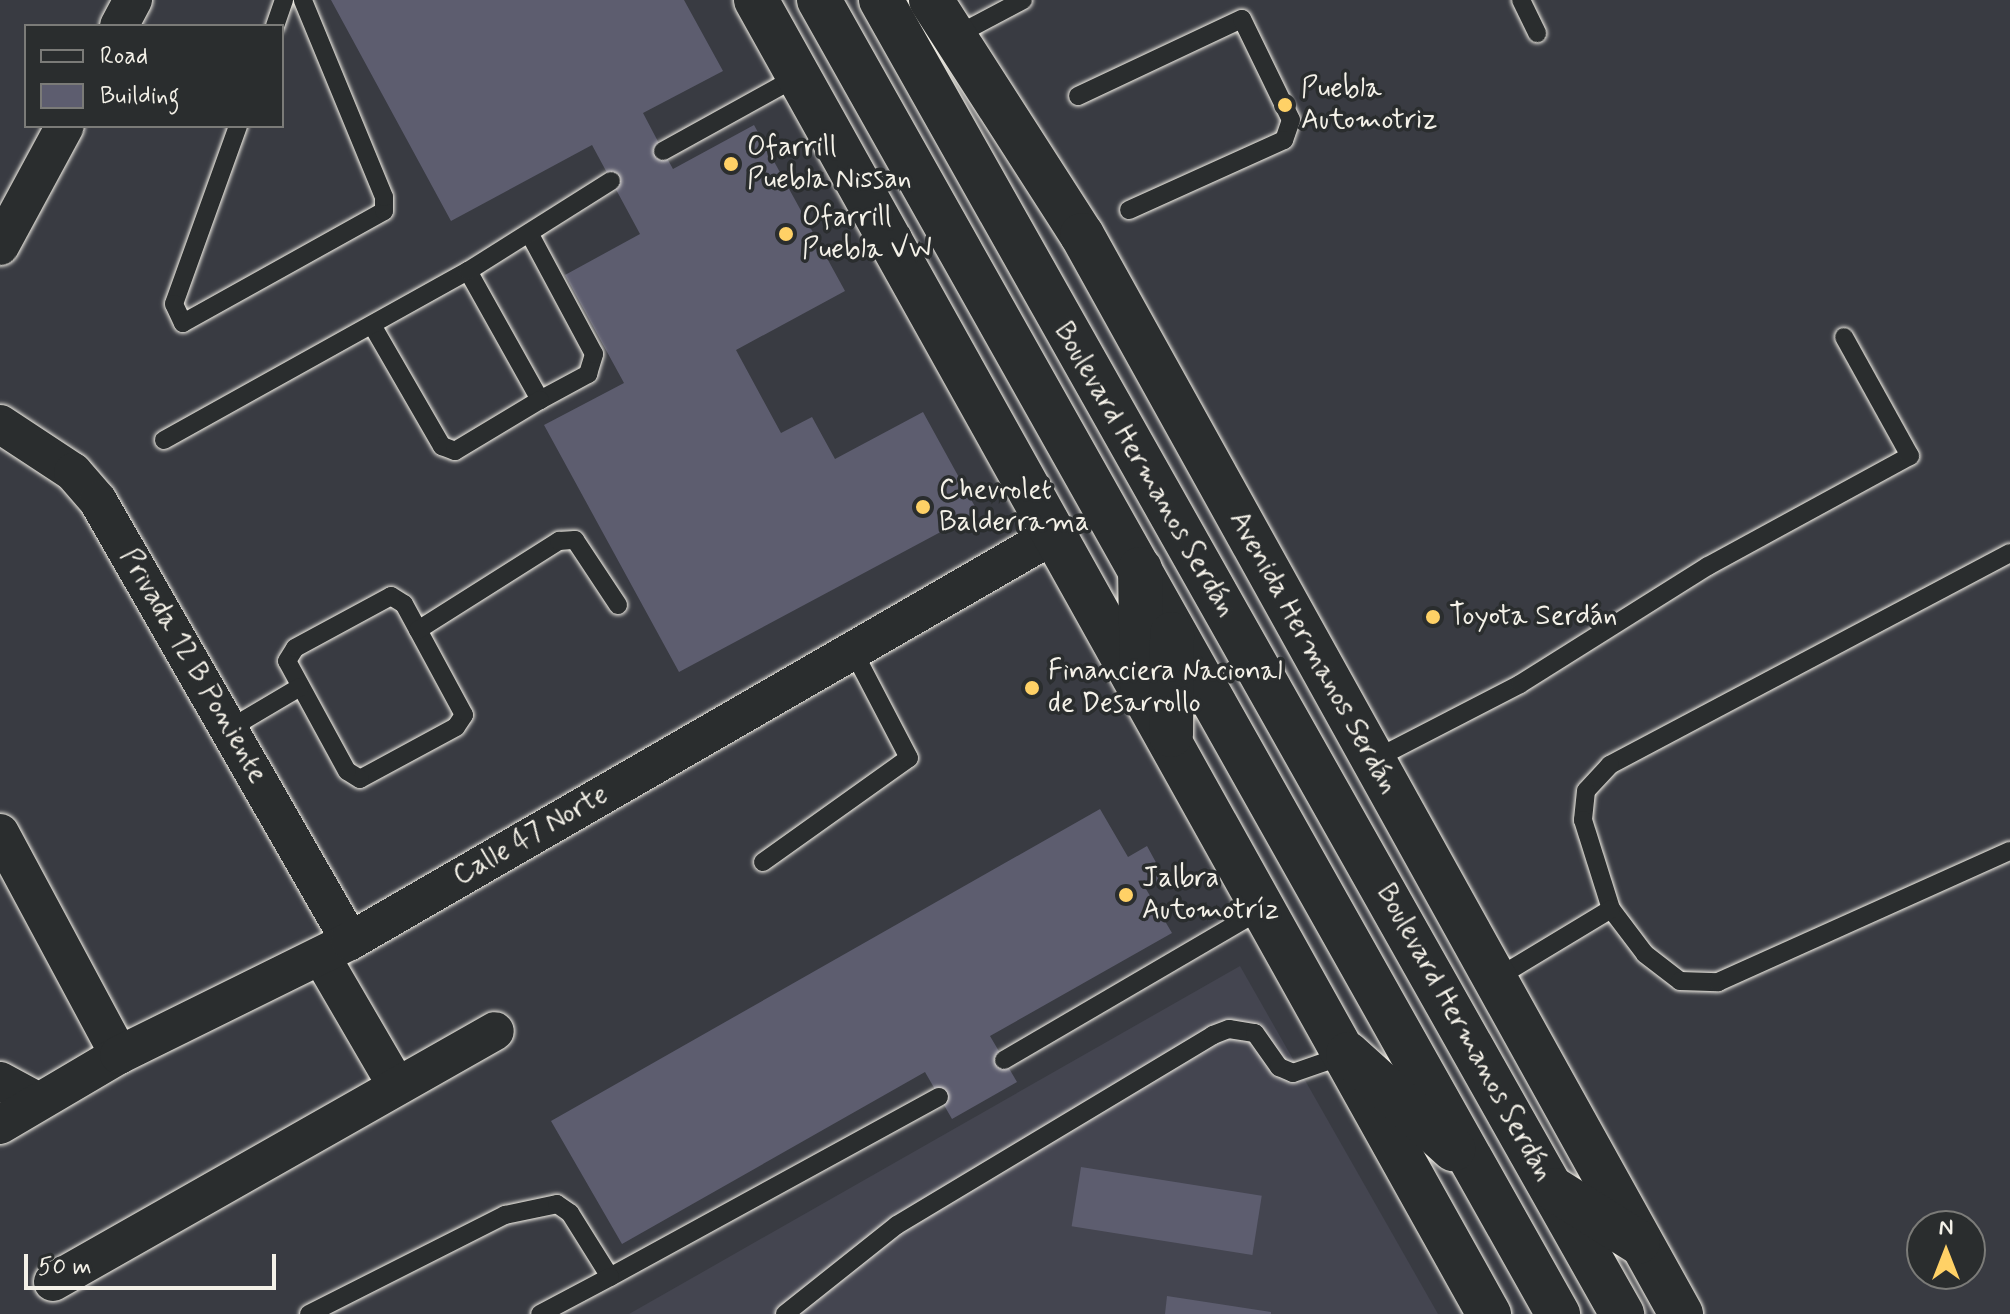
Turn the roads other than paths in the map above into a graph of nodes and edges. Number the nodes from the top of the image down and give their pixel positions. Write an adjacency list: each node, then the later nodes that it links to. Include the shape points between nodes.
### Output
1 (133, 0): 12 (street)
2 (284, 0): 13 (lane)
3 (303, 0): 18 (lane, via 384,197 384,211 183,323 174,315 174,304)
4 (756, 0): 15 (main road)
5 (819, 0): 34 (main road, Boulevard Hermanos Serdán)
6 (881, 0): 31 (main road, Boulevard Hermanos Serdán)
7 (1023, 0): 10 (lane)
8 (1233, 0): 11 (lane)
9 (1521, 0): 14 (lane)
10 (942, 18): 30 (main road, Avenida Hermanos Serdán, via 1082,235)
11 (1242, 19): 16 (lane); 21 (lane, via 1291,120 1289,135)
12 (120, 24)
13 (276, 24)
14 (1537, 33)
15 (799, 76): 19 (lane); 32 (main road)
16 (1078, 96)
17 (64, 128): 23 (street)
18 (237, 128)
19 (663, 151)
20 (611, 181): 22 (lane)
21 (1129, 210)
22 (529, 233): 24 (lane); 27 (lane, via 596,362 588,374)
23 (0, 246)
24 (468, 271): 25 (lane); 27 (lane)
25 (372, 325): 27 (lane, via 442,446 455,451); 29 (lane)
26 (1844, 337): 43 (lane, via 1910,456 1708,566 1520,684)
27 (540, 400)
28 (0, 424): 41 (street, Privada 12 B Poniente, via 73,472 98,501)
29 (164, 440)
30 (1220, 487): 31 (main road); 43 (main road, Avenida Hermanos Serdán)
31 (1171, 517): 61 (main road, Boulevard Hermanos Serdán)
32 (1055, 534): 38 (street, Calle 47 Norte); 39 (main road)
33 (2010, 553): 48 (lane, via 1610,765 1586,791 1583,820)
34 (1140, 562): 36 (main road, Boulevard Hermanos Serdán); 39 (main road)
35 (618, 605): 37 (lane, via 575,540 559,541)
36 (1172, 619): 42 (main road); 60 (main road, Boulevard Hermanos Serdán)
37 (418, 630): 40 (lane, via 398,599 383,599 295,648 287,661); 40 (lane, via 462,707 462,722 368,777 347,771)
38 (853, 651): 46 (lane, via 909,758); 49 (street, Calle 47 Norte)
39 (1142, 686): 42 (main road)
40 (300, 687): 41 (lane)
41 (229, 729): 49 (street, Privada 12 B Poniente)
42 (1171, 735): 47 (main road)
43 (1373, 760): 50 (main road, Avenida Hermanos Serdán)
44 (0, 833): 53 (street)
45 (2010, 851): 48 (lane, via 1718,982 1680,981 1645,954)
46 (763, 862)
47 (1266, 908): 52 (main road); 54 (lane)
48 (1611, 909): 50 (lane)
49 (336, 948): 53 (street, Calle 47 Norte); 56 (street, Privada 12 B Poniente)
50 (1495, 979): 62 (main road, Avenida Hermanos Serdán)
51 (495, 1031): 56 (street)
52 (1348, 1054): 60 (main road); 67 (lane, via 1293,1073 1279,1067 1255,1033 1229,1029 1213,1035 897,1225); 68 (main road)
53 (119, 1055): 58 (street, Calle 47 Norte)
54 (1004, 1060)
55 (0, 1081): 58 (street)
56 (395, 1083): 64 (street)
57 (939, 1097): 63 (lane)
58 (37, 1101): 59 (street, Calle 47 Norte)
59 (0, 1125)
60 (1479, 1171): 69 (main road, Boulevard Hermanos Serdán)
61 (1550, 1187): 62 (main road); 70 (main road, Boulevard Hermanos Serdán)
62 (1638, 1242): 71 (main road, Avenida Hermanos Serdán)
63 (610, 1277): 65 (lane, via 570,1213 557,1204 540,1205 442,1244); 66 (lane)
64 (53, 1282)
65 (309, 1314)
66 (540, 1314)
67 (785, 1314)
68 (1489, 1314)
69 (1558, 1314)
70 (1622, 1314)
71 (1681, 1314)

